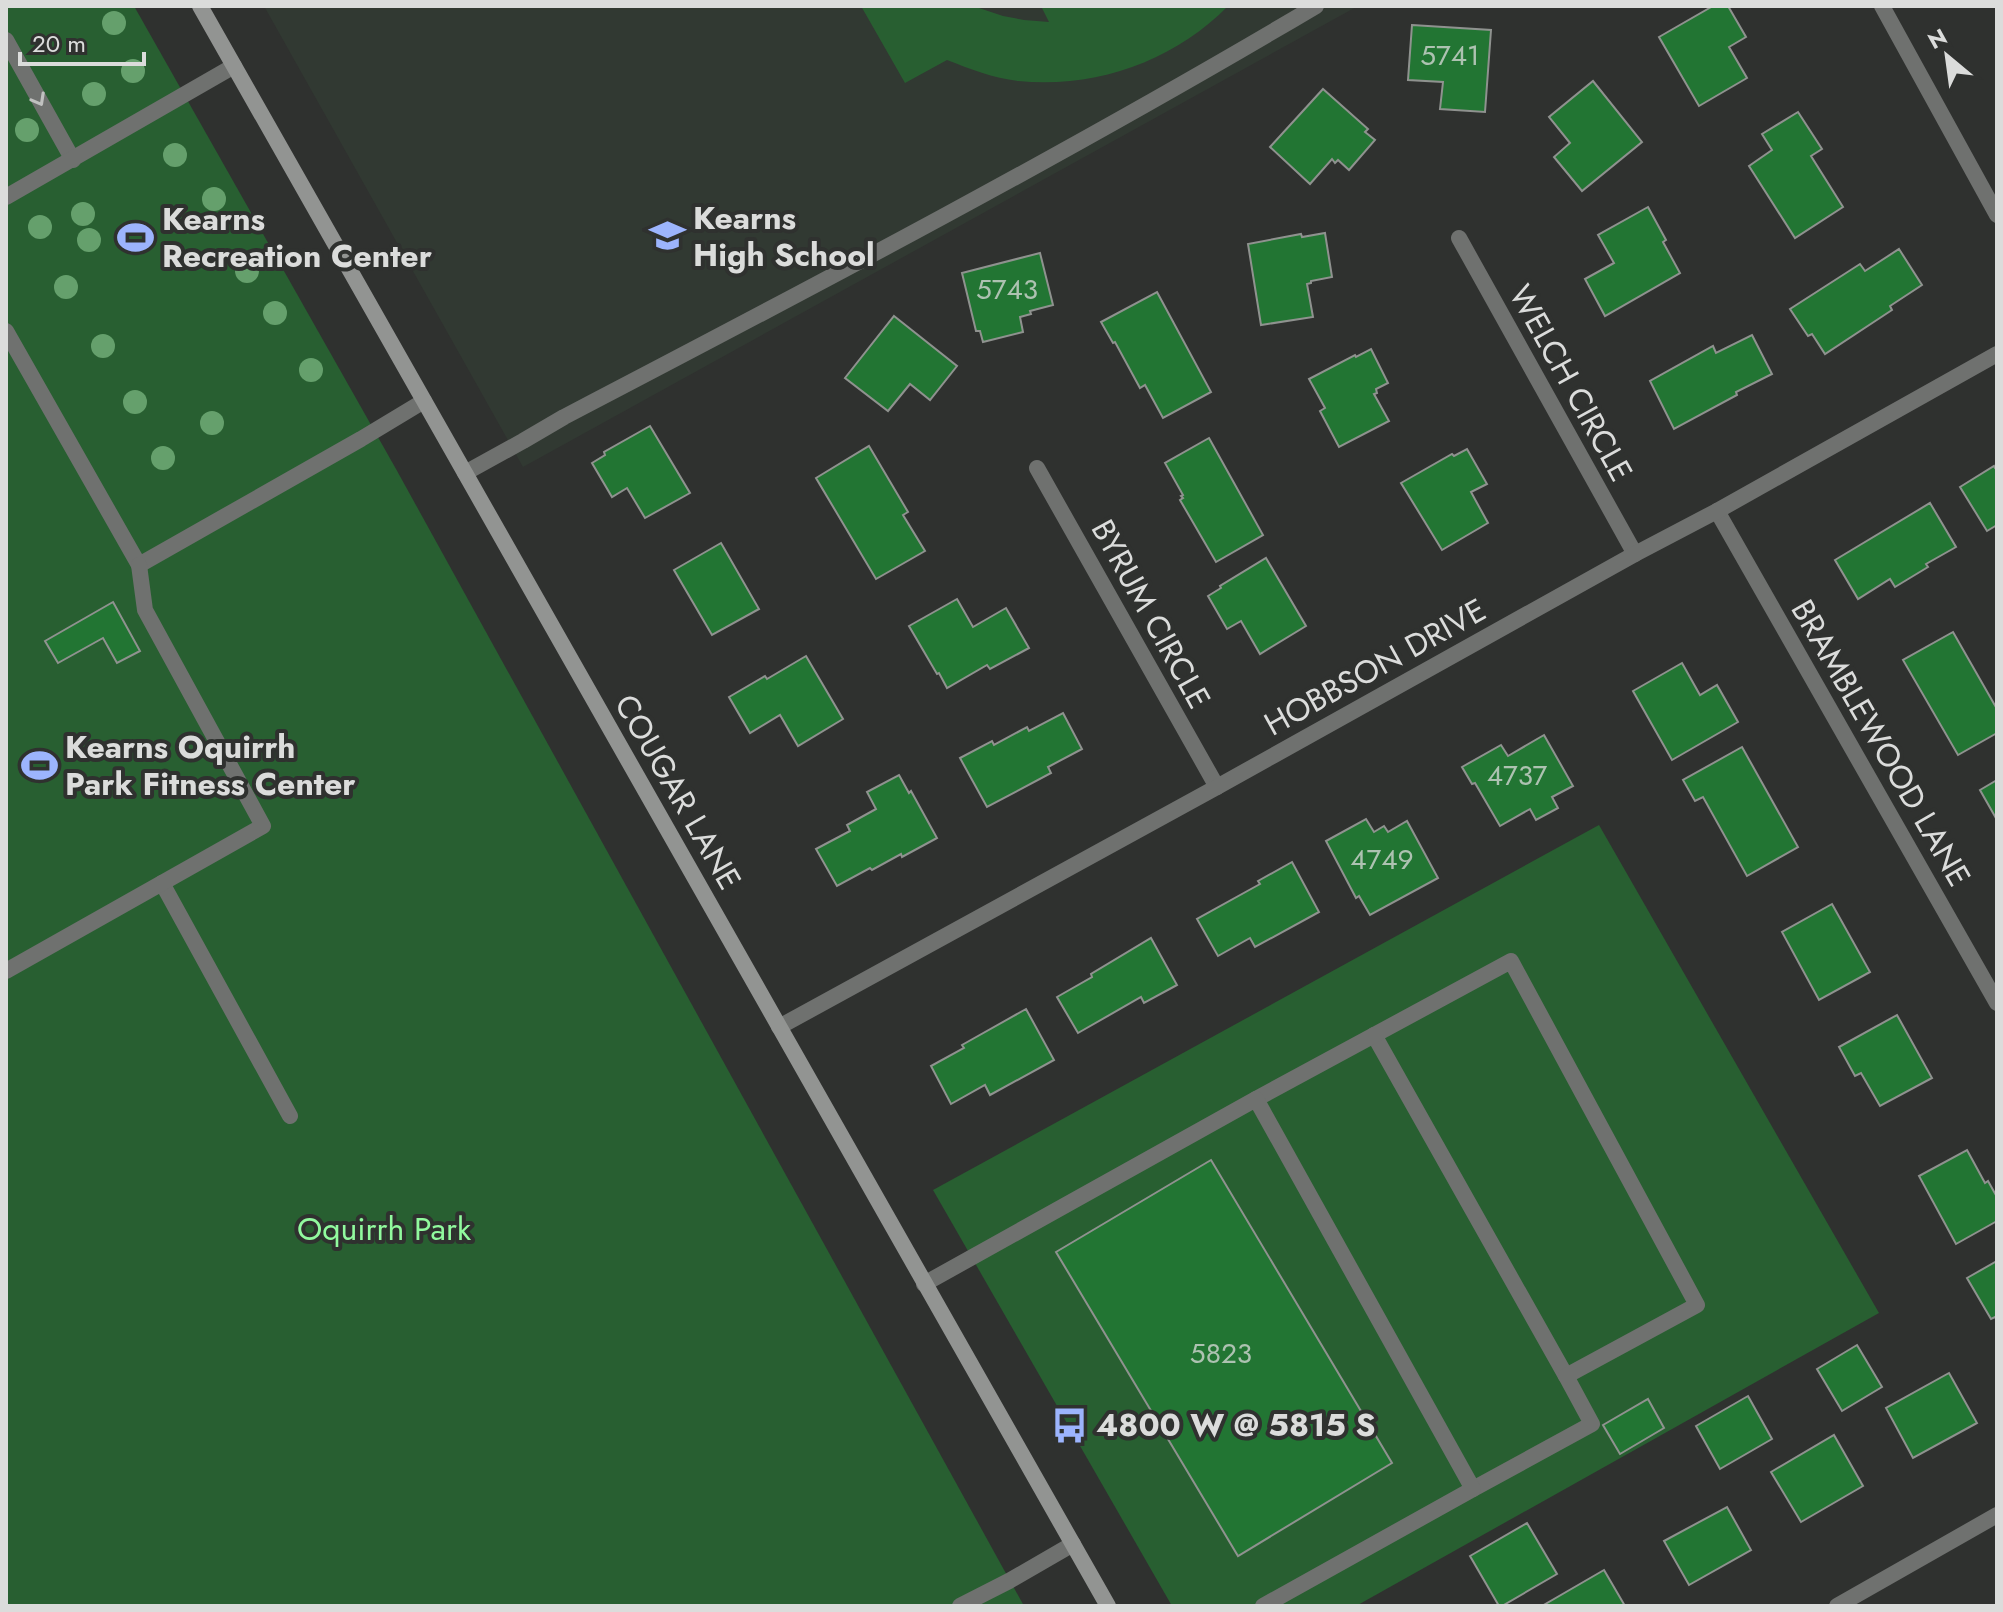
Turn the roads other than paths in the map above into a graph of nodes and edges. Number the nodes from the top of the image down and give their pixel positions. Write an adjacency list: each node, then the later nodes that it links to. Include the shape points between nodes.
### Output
1 (200, 6): 5 (main road, COUGAR LANE)
2 (1316, 6): 14 (street, via 864,261)
3 (1882, 6): 8 (street)
4 (6, 40): 6 (street, one-way to 6)
5 (234, 66): 6 (street); 12 (main road, COUGAR LANE)
6 (73, 160): 7 (street)
7 (6, 197)
8 (1997, 215)
9 (1459, 238): 16 (street, WELCH CIRCLE)
10 (6, 331): 17 (street)
11 (1997, 354): 15 (street, HOBBSON DRIVE)
12 (424, 401): 14 (main road, COUGAR LANE); 17 (street)
13 (1037, 468): 18 (street, BYRUM CIRCLE)
14 (465, 473): 22 (main road, COUGAR LANE)
15 (1717, 511): 16 (street, HOBBSON DRIVE); 21 (street, BRAMBLEWOOD LANE)
16 (1635, 554): 18 (street, HOBBSON DRIVE)
17 (139, 565): 19 (street, via 145,610 263,826)
18 (1217, 787): 22 (street, HOBBSON DRIVE)
19 (162, 883): 20 (street); 25 (street)
20 (6, 971)
21 (1997, 1003)
22 (779, 1027): 26 (main road, COUGAR LANE)
23 (1374, 1035): 24 (street); 27 (street); 27 (street, via 1511,961 1697,1305)
24 (1256, 1099): 26 (street); 28 (street)
25 (290, 1116)
26 (924, 1284): 30 (main road, COUGAR LANE)
27 (1566, 1376): 28 (street, via 1592,1424)
28 (1473, 1489): 33 (street)
29 (1997, 1515): 34 (street)
30 (1073, 1544): 31 (street); 32 (main road, COUGAR LANE)
31 (960, 1606)
32 (1108, 1606)
33 (1263, 1606)
34 (1837, 1606)

